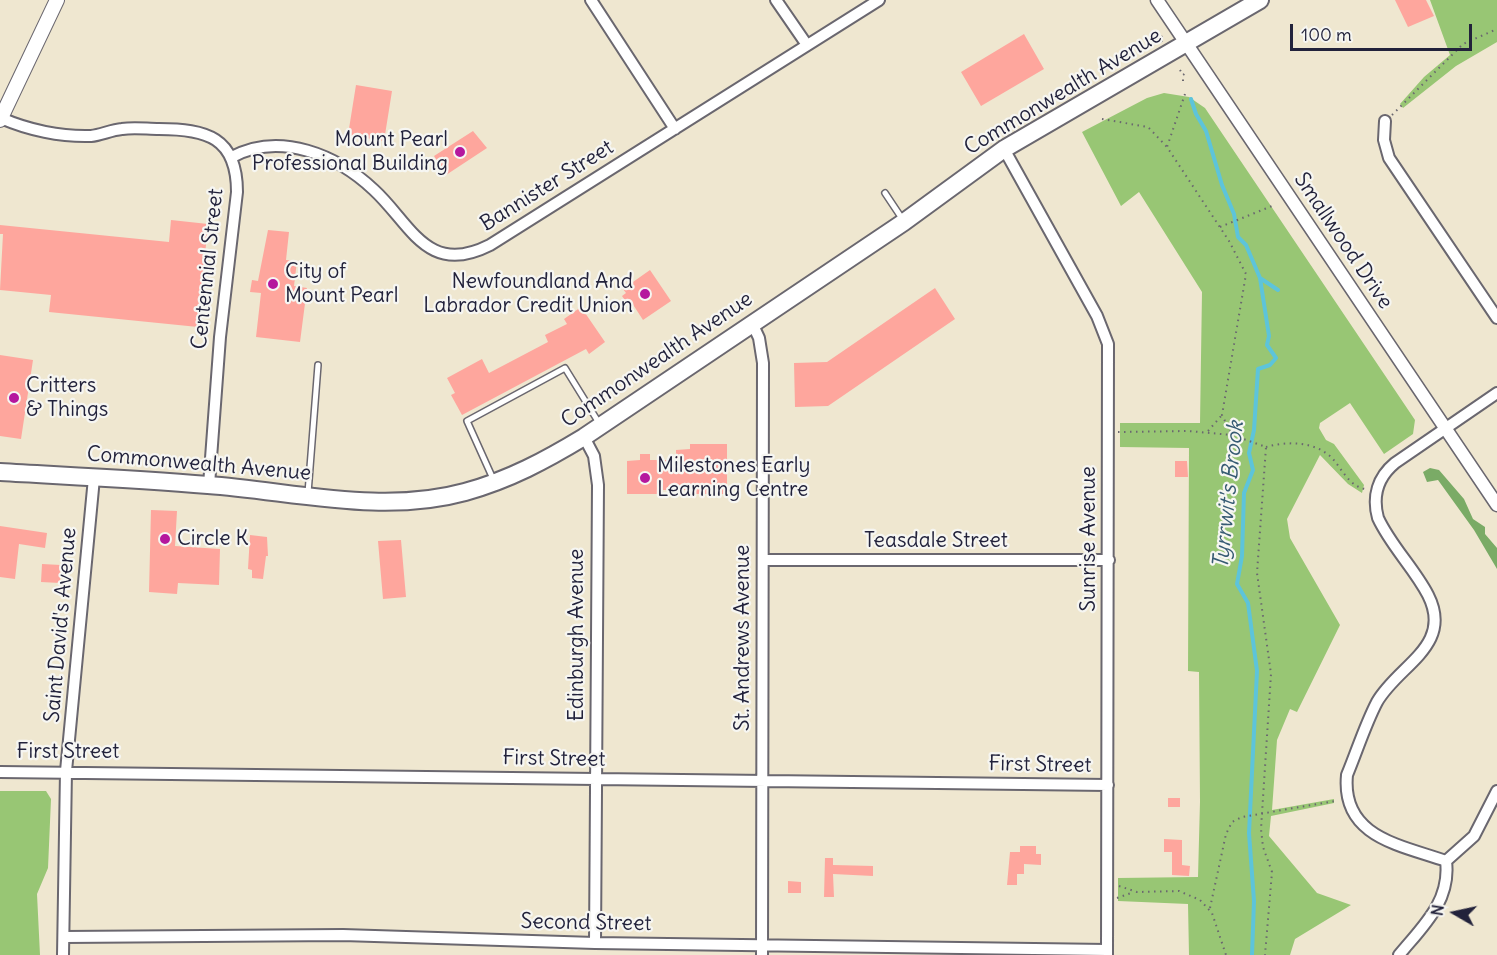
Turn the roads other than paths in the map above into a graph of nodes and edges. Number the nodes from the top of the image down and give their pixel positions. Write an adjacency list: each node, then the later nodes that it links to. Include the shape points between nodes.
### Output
1 (57, 0): 9 (main road)
2 (591, 0): 11 (street)
3 (776, 0): 8 (street)
4 (879, 0): 8 (street, Bannister Street)
5 (1157, 0): 7 (street, Smallwood Drive)
6 (1260, 0): 7 (main road, Commonwealth Avenue)
7 (1186, 43): 12 (main road, Commonwealth Avenue); 21 (street, Smallwood Drive)
8 (807, 45): 11 (street, Bannister Street)
9 (1, 119): 13 (street, via 38,130 91,136 122,129 197,130 217,140)
10 (1384, 121): 16 (street, via 1389,159)
11 (675, 129): 13 (street, Bannister Street, via 490,245 461,254 438,251 419,242 374,190 331,158 269,146)
12 (1004, 149): 15 (main road, Commonwealth Avenue); 30 (street, Sunrise Avenue, via 1106,335)
13 (231, 157): 26 (street, Centennial Street, via 237,192 220,337)
14 (885, 193): 15 (lane)
15 (904, 222): 17 (main road, Commonwealth Avenue)
16 (1497, 318)
17 (752, 323): 20 (main road, Commonwealth Avenue); 29 (street, St. Andrews Avenue, via 763,363)
18 (318, 365): 27 (lane)
19 (1497, 393): 21 (street)
20 (601, 426): 22 (main road, Commonwealth Avenue); 25 (lane, via 565,368 467,421)
21 (1446, 429): 28 (street, Smallwood Drive); 37 (street, via 1389,467 1376,491 1378,518 1428,596 1434,613 1434,631 1425,650 1378,701 1347,774 1346,796 1355,816 1370,831 1391,844)
22 (585, 437): 25 (main road, Commonwealth Avenue, via 534,467); 33 (street, Edinburgh Avenue, via 594,456 598,485)
23 (0, 472): 24 (main road, Commonwealth Avenue)
24 (94, 478): 26 (main road, Commonwealth Avenue); 31 (street, Saint David's Avenue)
25 (494, 483): 27 (main road, Commonwealth Avenue, via 463,493 383,502)
26 (209, 485): 27 (main road, Commonwealth Avenue)
27 (308, 495)
28 (1497, 505)
29 (763, 560): 30 (street, Teasdale Street); 34 (street, St. Andrews Avenue)
30 (1109, 561): 35 (street, Sunrise Avenue)
31 (66, 771): 32 (street, First Street); 33 (street, First Street); 38 (street, Saint David's Avenue)
32 (0, 772)
33 (596, 780): 34 (street, First Street); 39 (street, Edinburgh Avenue)
34 (763, 780): 35 (street, First Street); 40 (street, St. Andrews Avenue)
35 (1108, 785): 42 (street, Sunrise Avenue)
36 (1497, 791): 37 (street, via 1474,836)
37 (1446, 861): 44 (street, via 1447,884 1440,902)
38 (64, 936): 39 (street, Second Street, via 343,935); 43 (street, Saint David's Avenue)
39 (595, 943): 40 (street, Second Street)
40 (762, 950): 41 (street, Second Street)
41 (934, 952): 42 (street, Second Street)
42 (1107, 952)
43 (63, 955)
44 (1399, 955)

